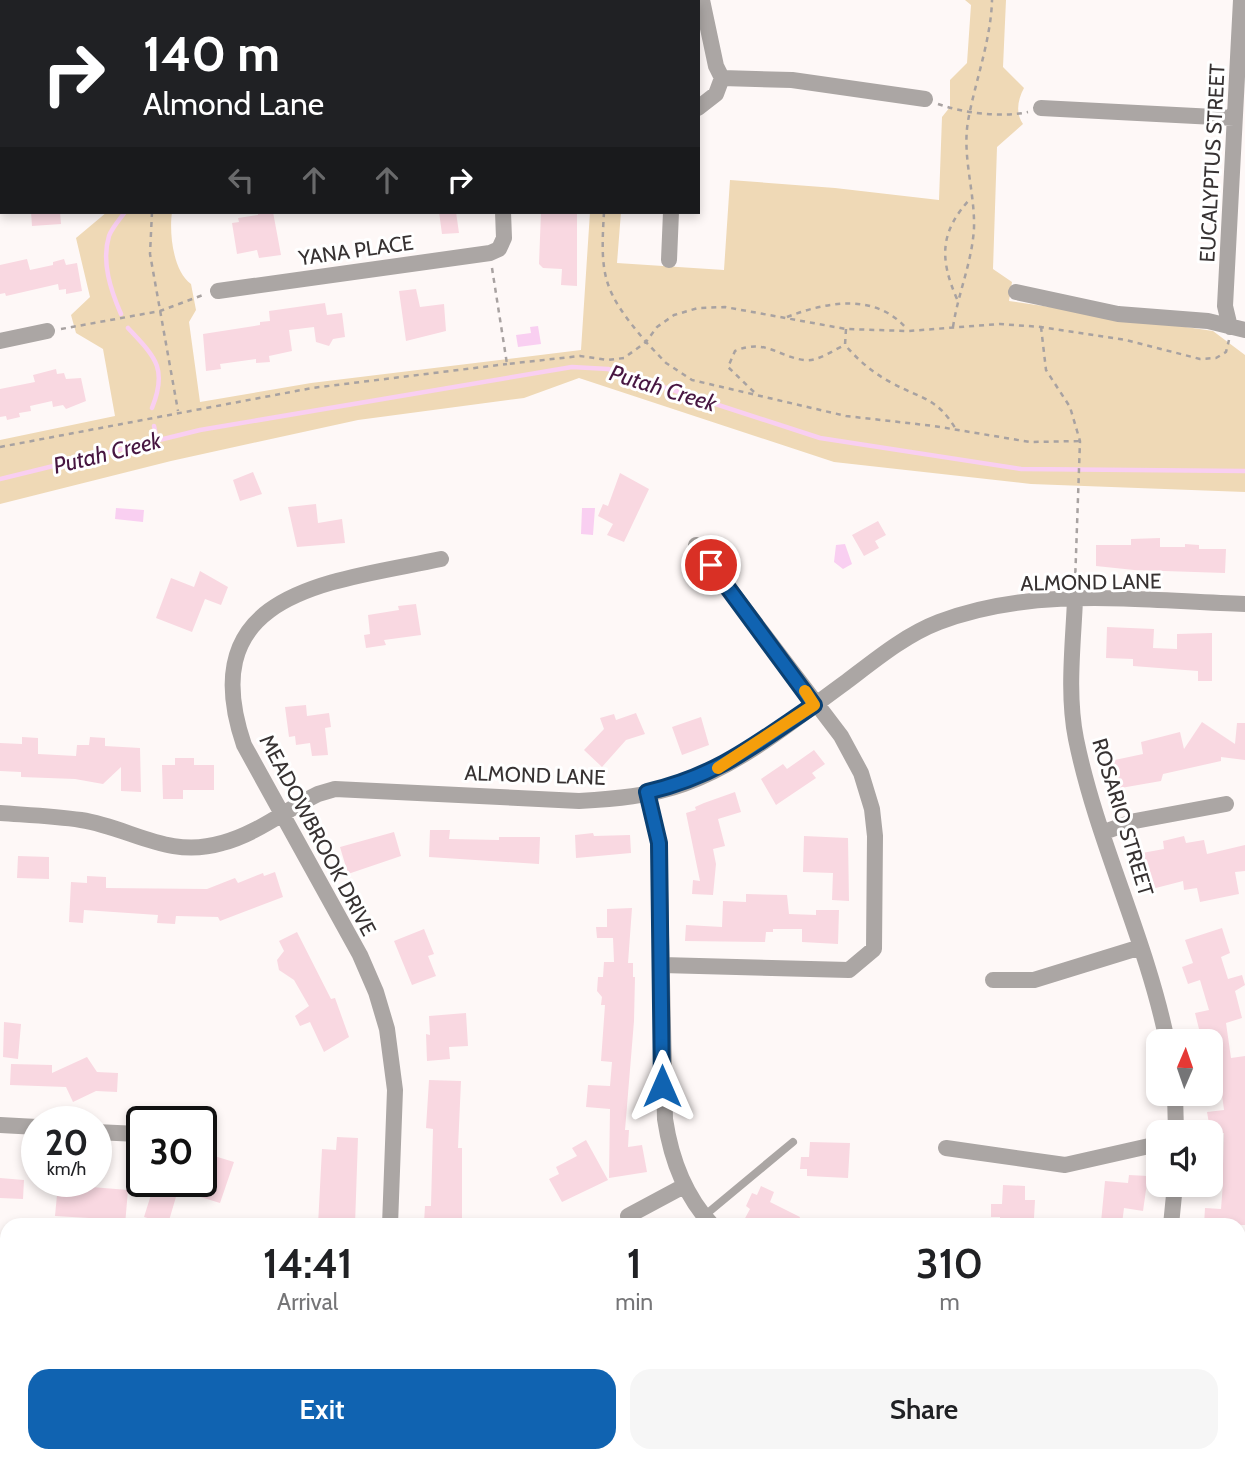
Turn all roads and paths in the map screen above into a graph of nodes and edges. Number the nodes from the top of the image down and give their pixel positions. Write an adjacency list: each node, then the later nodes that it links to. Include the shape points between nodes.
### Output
1 (702, 0): 4 (street, via 716,66)
2 (992, 0): 8 (path)
3 (1241, 0): 9 (street, EUCALYPTUS STREET)
4 (723, 78): 5 (street, via 792,80); 6 (street, via 716,94)
5 (925, 99): 8 (path)
6 (700, 106)
7 (1041, 108): 8 (path, via 1011,116); 9 (street)
8 (971, 110): 10 (path, via 967,159)
9 (1234, 118): 24 (street, EUCALYPTUS STREET, via 1225,306)
10 (971, 198): 19 (path, via 971,260); 19 (path, via 954,216 947,236 945,257)
11 (152, 214): 20 (path, via 150,254)
12 (503, 214): 15 (street, via 504,238)
13 (604, 214): 29 (path, via 601,263 617,307)
14 (671, 214): 16 (street)
15 (495, 251): 17 (street, YANA PLACE); 31 (path)
16 (669, 260)
17 (218, 291): 20 (path)
18 (1016, 292): 24 (street, via 1118,314)
19 (957, 299): 23 (path)
20 (160, 311): 26 (path); 33 (path)
21 (787, 317): 25 (path); 27 (path, via 826,304 862,304 888,315); 29 (path, via 724,307 698,308 674,315)
22 (1041, 327): 23 (path); 24 (path, via 1126,340 1200,359 1226,352); 35 (path, via 1046,370 1070,407)
23 (953, 328): 27 (path)
24 (1238, 328)
25 (846, 329): 27 (path); 30 (path)
26 (47, 331): 28 (street)
27 (908, 331)
28 (0, 341)
29 (646, 342): 31 (path, via 624,358 580,356); 32 (path, via 692,380)
30 (845, 345): 32 (path, via 804,360 769,348 734,351 728,367); 34 (path, via 865,367 930,400)
31 (507, 364): 33 (path, via 312,388)
32 (755, 394): 34 (path, via 846,416)
33 (178, 411): 36 (path)
34 (957, 431): 35 (path, via 1030,442)
35 (1080, 441): 39 (path)
36 (0, 447)
37 (696, 545): 41 (street)
38 (441, 559): 45 (street, MEADOWBROOK DRIVE, via 310,587 278,603 253,625 236,656 231,686 235,718 244,745)
39 (1075, 600): 40 (street, ALMOND LANE); 41 (street, ALMOND LANE, via 1027,601 938,622 903,640); 46 (street, ROSARIO STREET, via 1071,690 1076,736)
40 (1245, 604)
41 (814, 705): 42 (street, ALMOND LANE, via 734,760 684,784); 48 (street, via 841,736 861,773 872,809 874,949 849,970)
42 (647, 792): 45 (street, ALMOND LANE, via 579,801 335,789); 48 (street, via 659,843)
43 (1226, 804): 46 (street, via 1135,821)
44 (0, 813): 45 (street, ALMOND LANE, via 82,820 153,844 190,848 223,843)
45 (282, 813): 59 (street, MEADOWBROOK DRIVE, via 360,955 387,1029 396,1090)
46 (1104, 832): 47 (street, ROSARIO STREET)
47 (1141, 947): 49 (street, via 1034,980); 50 (street, ROSARIO STREET)
48 (662, 965): 56 (street, via 664,1119)
49 (993, 980)
50 (1164, 1029)
51 (0, 1125): 52 (street)
52 (21, 1126)
53 (793, 1142): 61 (lane)
54 (1146, 1147): 55 (street, via 1065,1165)
55 (946, 1148)
56 (684, 1186): 58 (street); 60 (street)
57 (1174, 1197): 62 (street)
58 (628, 1216)
59 (390, 1218)
60 (707, 1218)
61 (710, 1218)
62 (1172, 1218)

